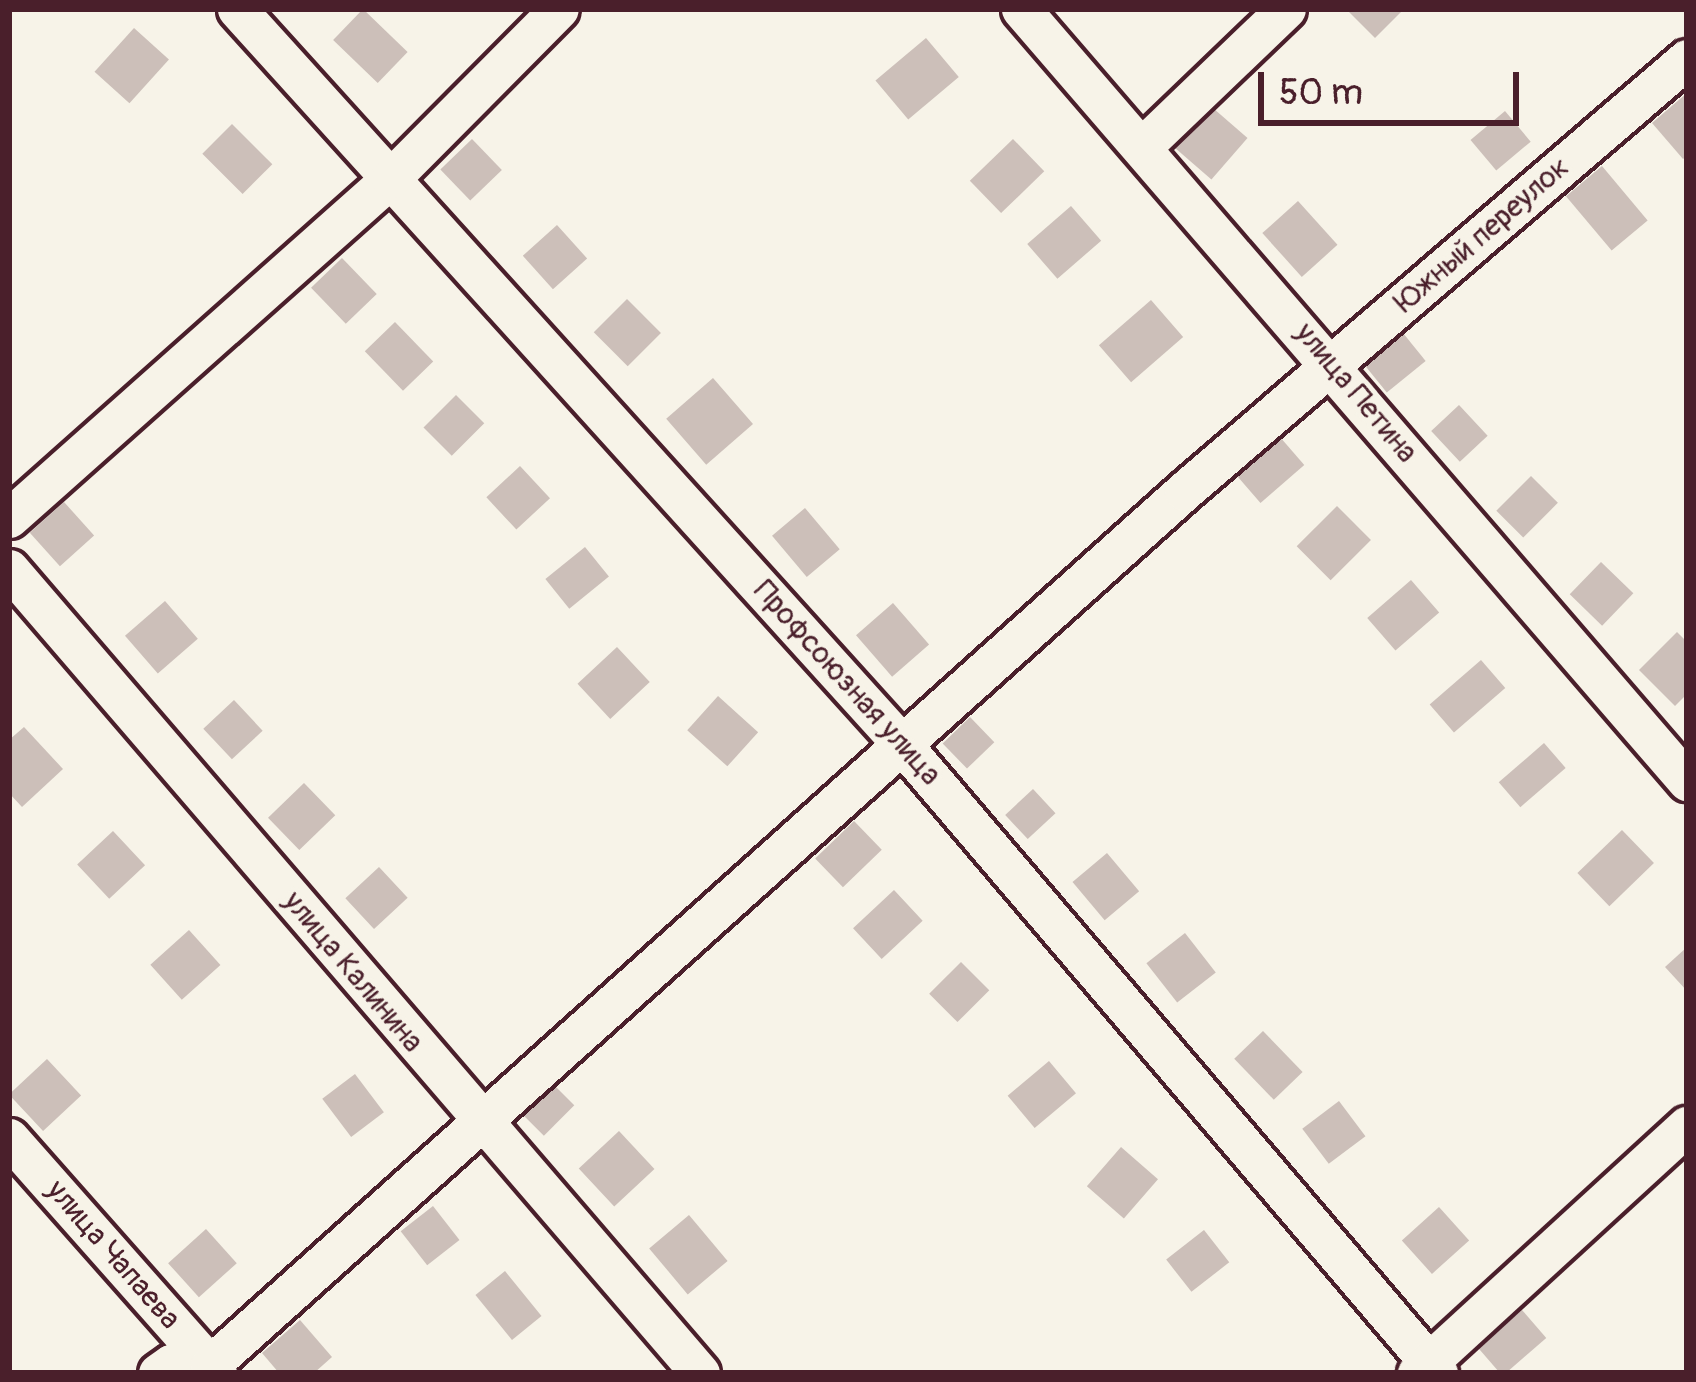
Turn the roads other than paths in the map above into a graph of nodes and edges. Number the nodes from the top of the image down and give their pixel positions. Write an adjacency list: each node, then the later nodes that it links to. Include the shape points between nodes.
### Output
1 (237, 9): 7 (street, Профсоюзная улица)
2 (559, 9): 7 (street)
3 (1021, 9): 6 (street, улица Петина)
4 (1286, 9): 6 (street)
5 (1687, 59): 8 (street, Южный переулок)
6 (1143, 146): 8 (street, улица Петина)
7 (391, 178): 9 (street); 11 (street, Профсоюзная улица)
8 (1332, 365): 11 (street, Южный переулок); 12 (street, улица Петина)
9 (9, 518)
10 (9, 568): 13 (street, улица Калинина)
11 (901, 743): 13 (street, Южный переулок); 17 (street, Профсоюзная улица)
12 (1687, 781)
13 (482, 1123): 16 (street, Южный переулок); 19 (street, улица Калинина)
14 (1687, 1126): 17 (street)
15 (9, 1138): 16 (street, улица Чапаева)
16 (213, 1369): 18 (street, via 170,1364)
17 (1428, 1370)
18 (158, 1373)
19 (700, 1373)

